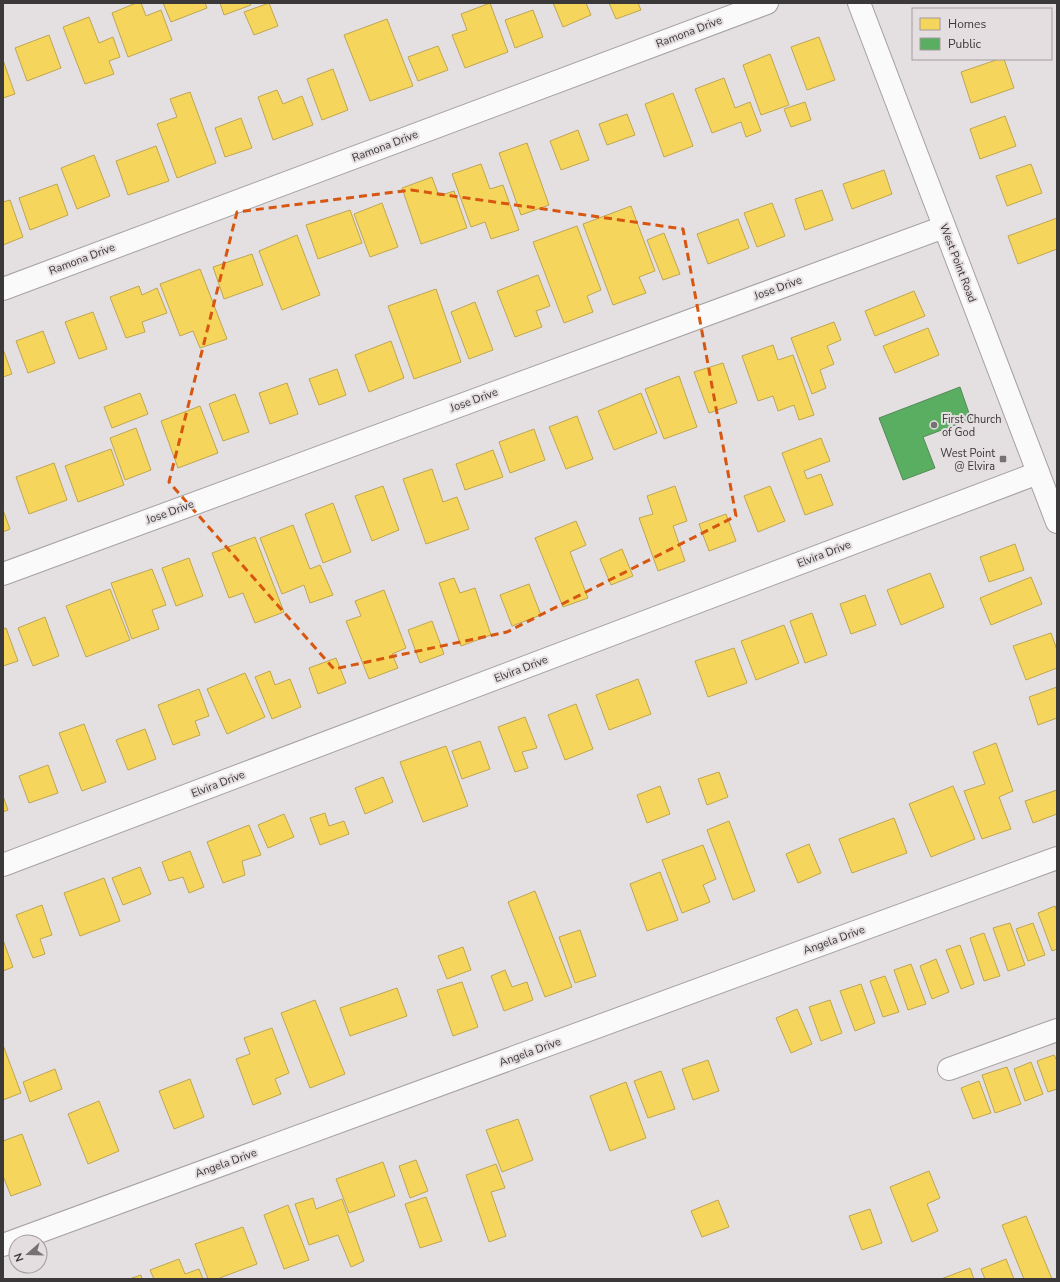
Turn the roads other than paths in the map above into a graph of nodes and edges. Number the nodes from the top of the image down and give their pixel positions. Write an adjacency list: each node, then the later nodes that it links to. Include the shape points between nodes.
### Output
1 (768, 3): 4 (street, Ramona Drive)
2 (859, 3): 3 (street, West Point Road)
3 (944, 227): 5 (street, West Point Road); 7 (street, Jose Drive)
4 (3, 289)
5 (1038, 473): 6 (street, West Point Road); 9 (street, Elvira Drive)
6 (1057, 522)
7 (3, 574)
8 (1057, 858): 12 (street, Angela Drive)
9 (3, 865)
10 (1057, 1030): 11 (street)
11 (949, 1069)
12 (3, 1245)

